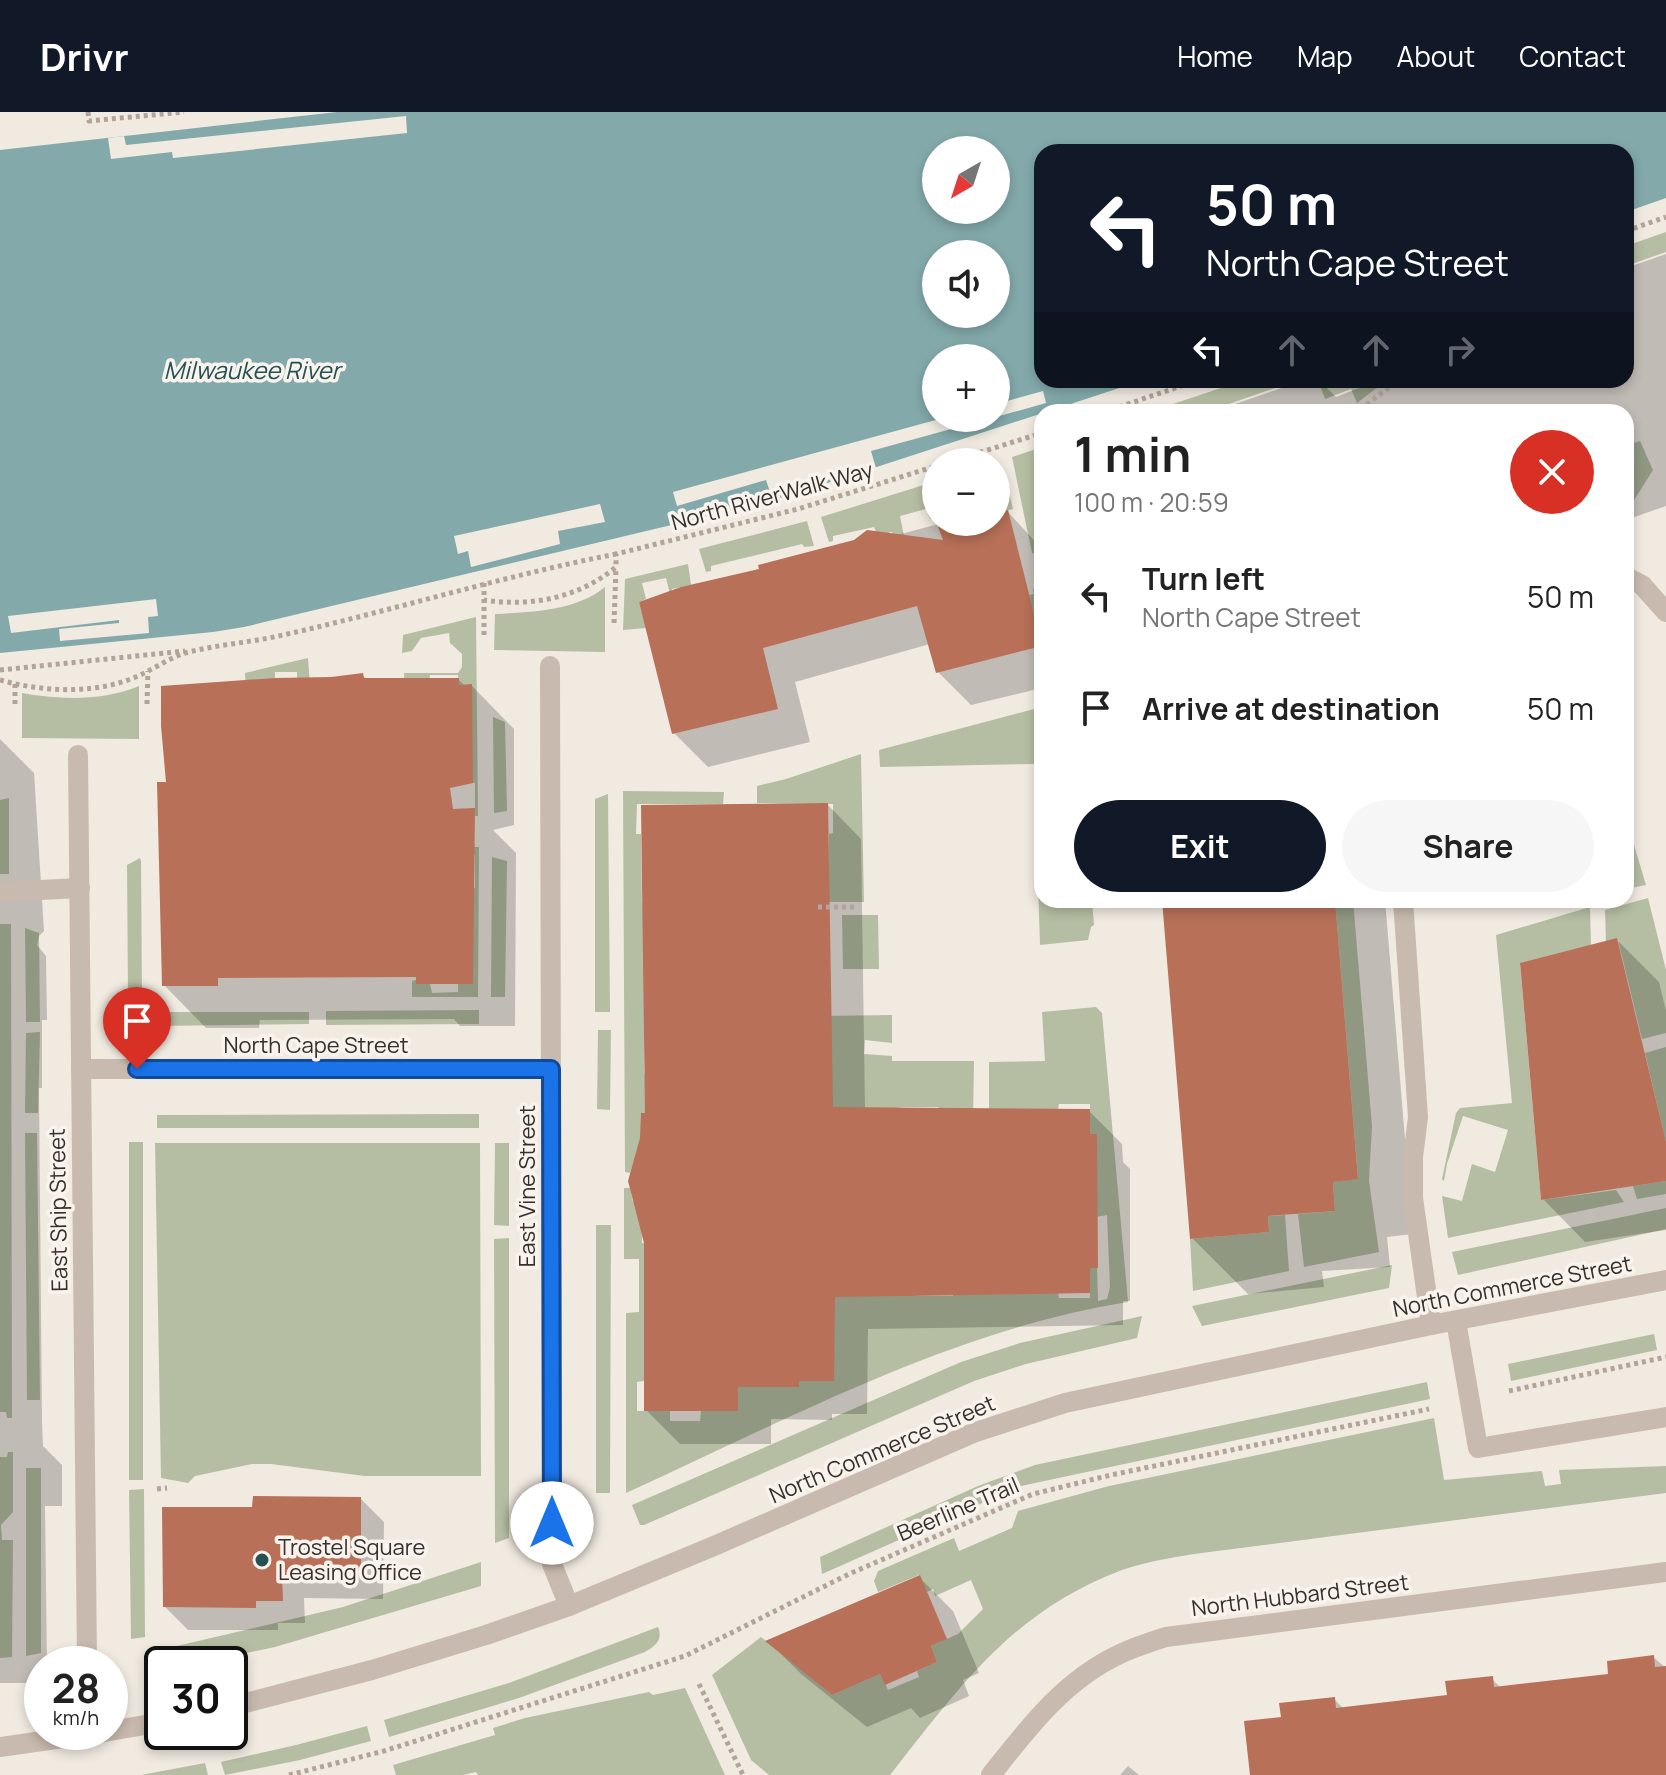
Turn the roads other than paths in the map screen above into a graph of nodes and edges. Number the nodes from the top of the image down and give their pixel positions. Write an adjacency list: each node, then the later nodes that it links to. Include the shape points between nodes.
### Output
1 (1634, 581): 2 (street)
2 (1666, 612)
3 (550, 666): 9 (street, East Vine Street)
4 (78, 755): 5 (street, East Ship Street)
5 (80, 888): 6 (street); 8 (street, East Ship Street)
6 (0, 892)
7 (1404, 908): 12 (street, via 1418,1117 1413,1198)
8 (81, 1069): 9 (street, North Cape Street); 16 (street, East Ship Street)
9 (551, 1069): 15 (street, East Vine Street, via 552,1564)
10 (1666, 1280): 11 (street, North Commerce Street)
11 (1456, 1321): 12 (street, North Commerce Street); 13 (street, via 1478,1448)
12 (1431, 1325): 15 (street, North Commerce Street, via 1065,1403 973,1433)
13 (1666, 1417)
14 (1666, 1572): 20 (street, North Hubbard Street, via 1166,1637 1120,1653 1069,1686)
15 (569, 1606): 17 (street, North Commerce Street, via 372,1670)
16 (87, 1646)
17 (248, 1702)
18 (24, 1744): 19 (street)
19 (0, 1747)
20 (991, 1775)

